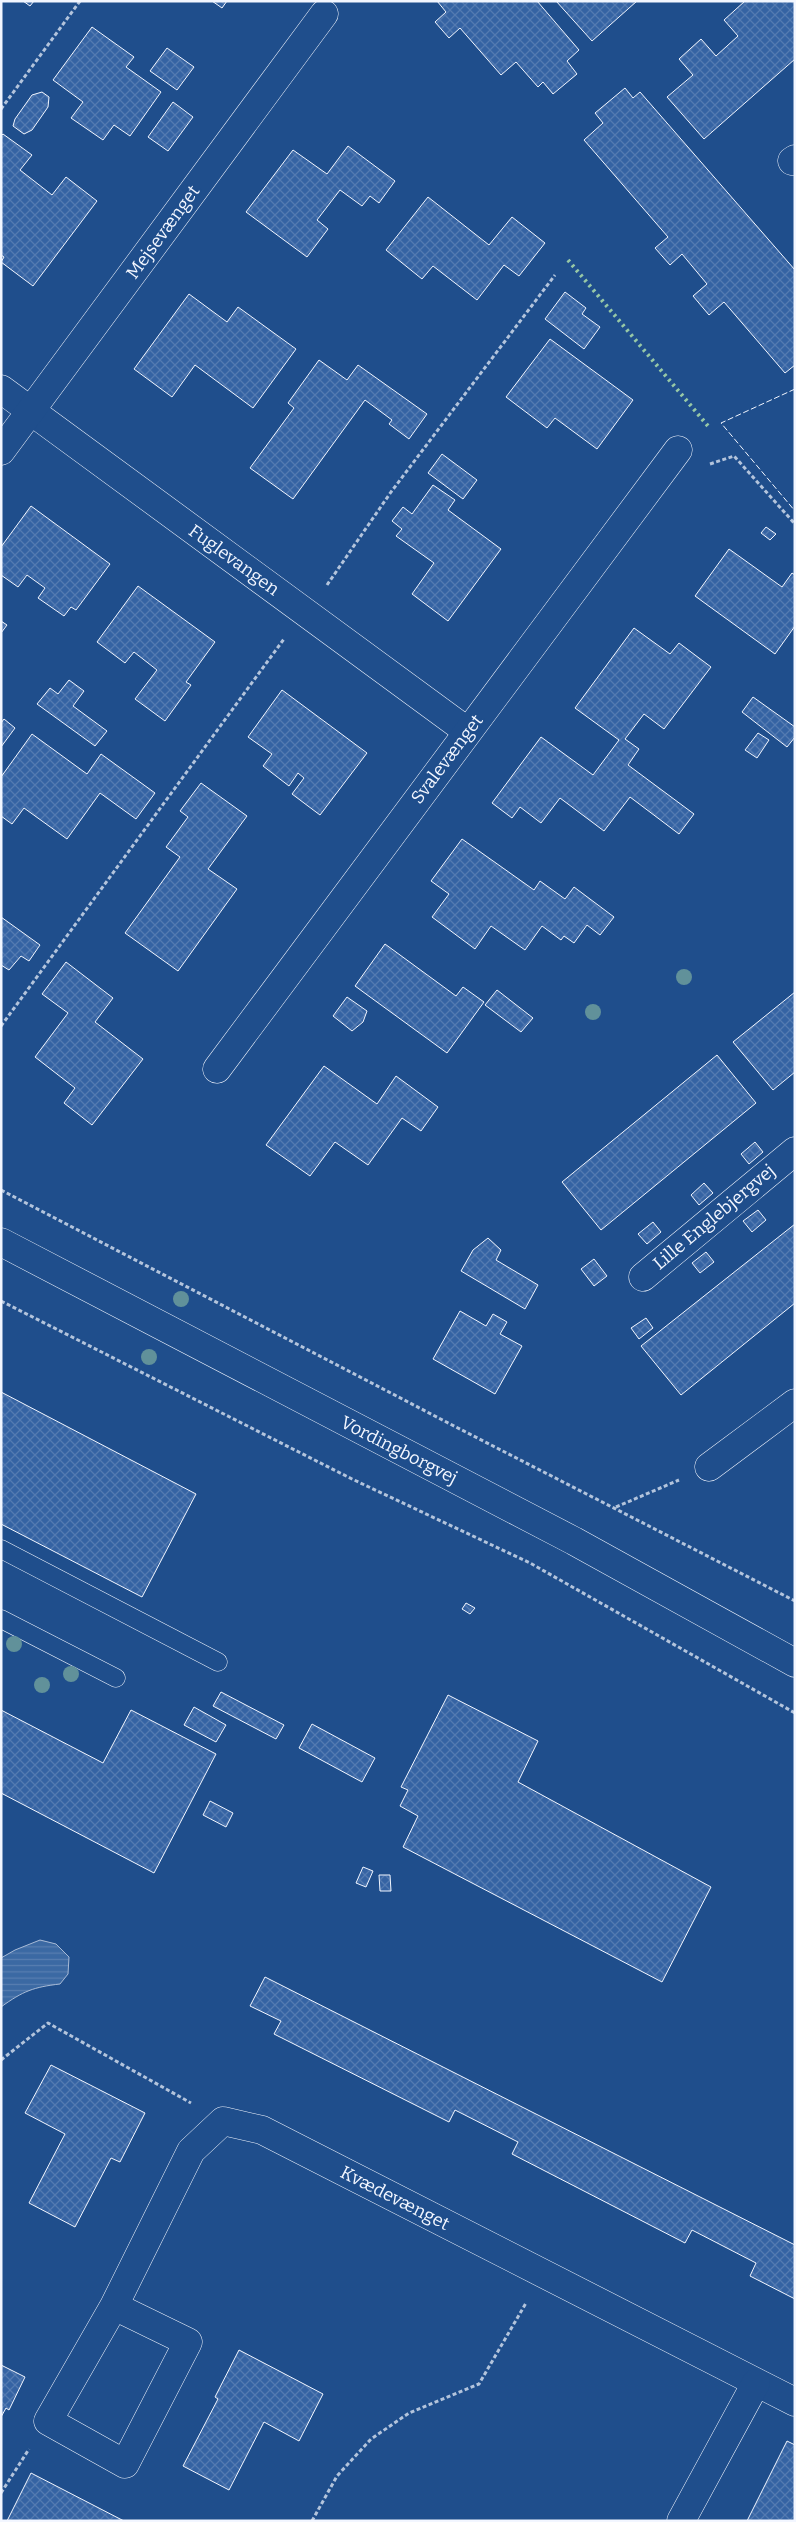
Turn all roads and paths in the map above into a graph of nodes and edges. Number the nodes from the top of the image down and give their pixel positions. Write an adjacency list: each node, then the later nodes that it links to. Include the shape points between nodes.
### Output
1 (80, 1): 3 (path)
2 (324, 14): 6 (street, Mejsevænget)
3 (1, 109)
4 (555, 275): 10 (path, via 391,492)
5 (1, 389): 6 (street, Fuglevangen)
6 (31, 411): 8 (street, Mejsevænget); 10 (street, Fuglevangen)
7 (678, 450): 9 (path, via 708,465 734,456); 11 (street, Svalevænget)
8 (1, 451)
9 (795, 524)
10 (305, 613): 11 (street, Fuglevangen); 12 (path)
11 (467, 731): 13 (street, Svalevænget)
12 (1, 1026)
13 (217, 1069)
14 (792, 1160): 17 (street, Lille Englebjergvej)
15 (1, 1190): 21 (path)
16 (1, 1242): 26 (street, Vordingborgvej, via 574,1541)
17 (643, 1277)
18 (1, 1301): 28 (path, via 352,1479 530,1563)
19 (795, 1403): 20 (street)
20 (709, 1468): 21 (path)
21 (615, 1507): 23 (path)
22 (1, 1549): 25 (lane)
23 (795, 1601)
24 (1, 1618): 27 (lane)
25 (218, 1662)
26 (795, 1663)
27 (116, 1678)
28 (795, 1713)
29 (1, 2060): 30 (path, via 48,2023)
30 (223, 2121): 31 (street, Kvædevænget, via 262,2130); 32 (street, via 191,2151)
31 (543, 2274): 33 (street, Kvædevænget); 37 (path, via 480,2384 409,2413 372,2439 336,2476)
32 (114, 2306): 35 (street); 35 (street, via 188,2342 124,2464)
33 (756, 2383): 34 (street, Kvædevænget); 38 (street)
34 (795, 2402)
35 (48, 2421): 36 (path)
36 (1, 2493)
37 (312, 2521)
38 (681, 2521)

